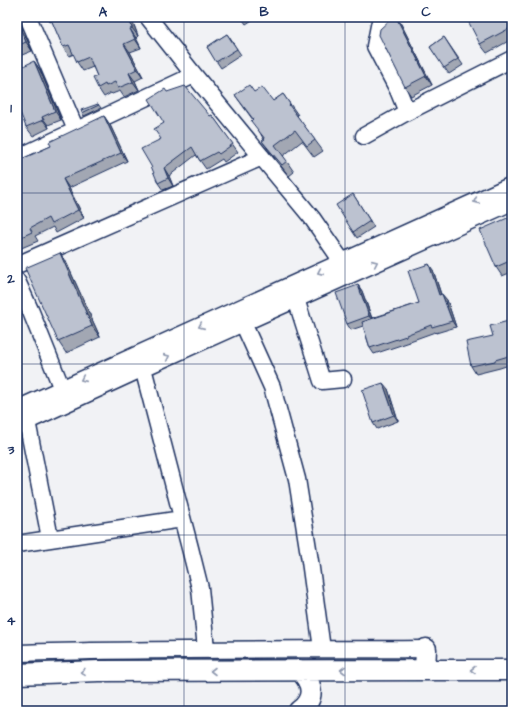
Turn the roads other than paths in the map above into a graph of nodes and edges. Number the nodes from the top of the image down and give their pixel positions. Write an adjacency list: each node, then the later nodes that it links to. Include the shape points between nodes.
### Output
1 (28, 17): 7 (street)
2 (148, 17): 5 (street)
3 (383, 17): 6 (street, via 375,46)
4 (512, 59): 6 (street)
5 (194, 75): 7 (street); 9 (street)
6 (407, 112): 8 (street)
7 (76, 130): 10 (street)
8 (364, 136)
9 (262, 157): 13 (street); 14 (street, via 312,218)
10 (17, 158)
11 (512, 185): 14 (street, one-way to 14)
12 (512, 202): 14 (street, one-way to 12)
13 (17, 265)
14 (347, 268): 16 (street); 20 (street, one-way to 20)
15 (17, 282): 20 (street)
16 (296, 299): 17 (street); 19 (street, via 322,382)
17 (243, 323): 18 (street, one-way to 17); 26 (street, via 272,387 297,479)
18 (143, 368): 21 (street); 22 (street)
19 (343, 379)
20 (62, 389): 21 (street)
21 (20, 419): 23 (street)
22 (182, 519): 23 (street); 25 (street, via 200,588)
23 (50, 538): 24 (street)
24 (17, 544)
25 (206, 649): 26 (street); 28 (street)
26 (322, 649): 27 (street)
27 (426, 649): 30 (main road)
28 (17, 653)
29 (299, 670): 30 (main road, one-way to 29); 32 (main road, one-way to 32); 33 (main road, via 306,676 311,692 304,708)
30 (425, 670): 31 (main road, one-way to 30)
31 (512, 670)
32 (17, 674)
33 (299, 711)

